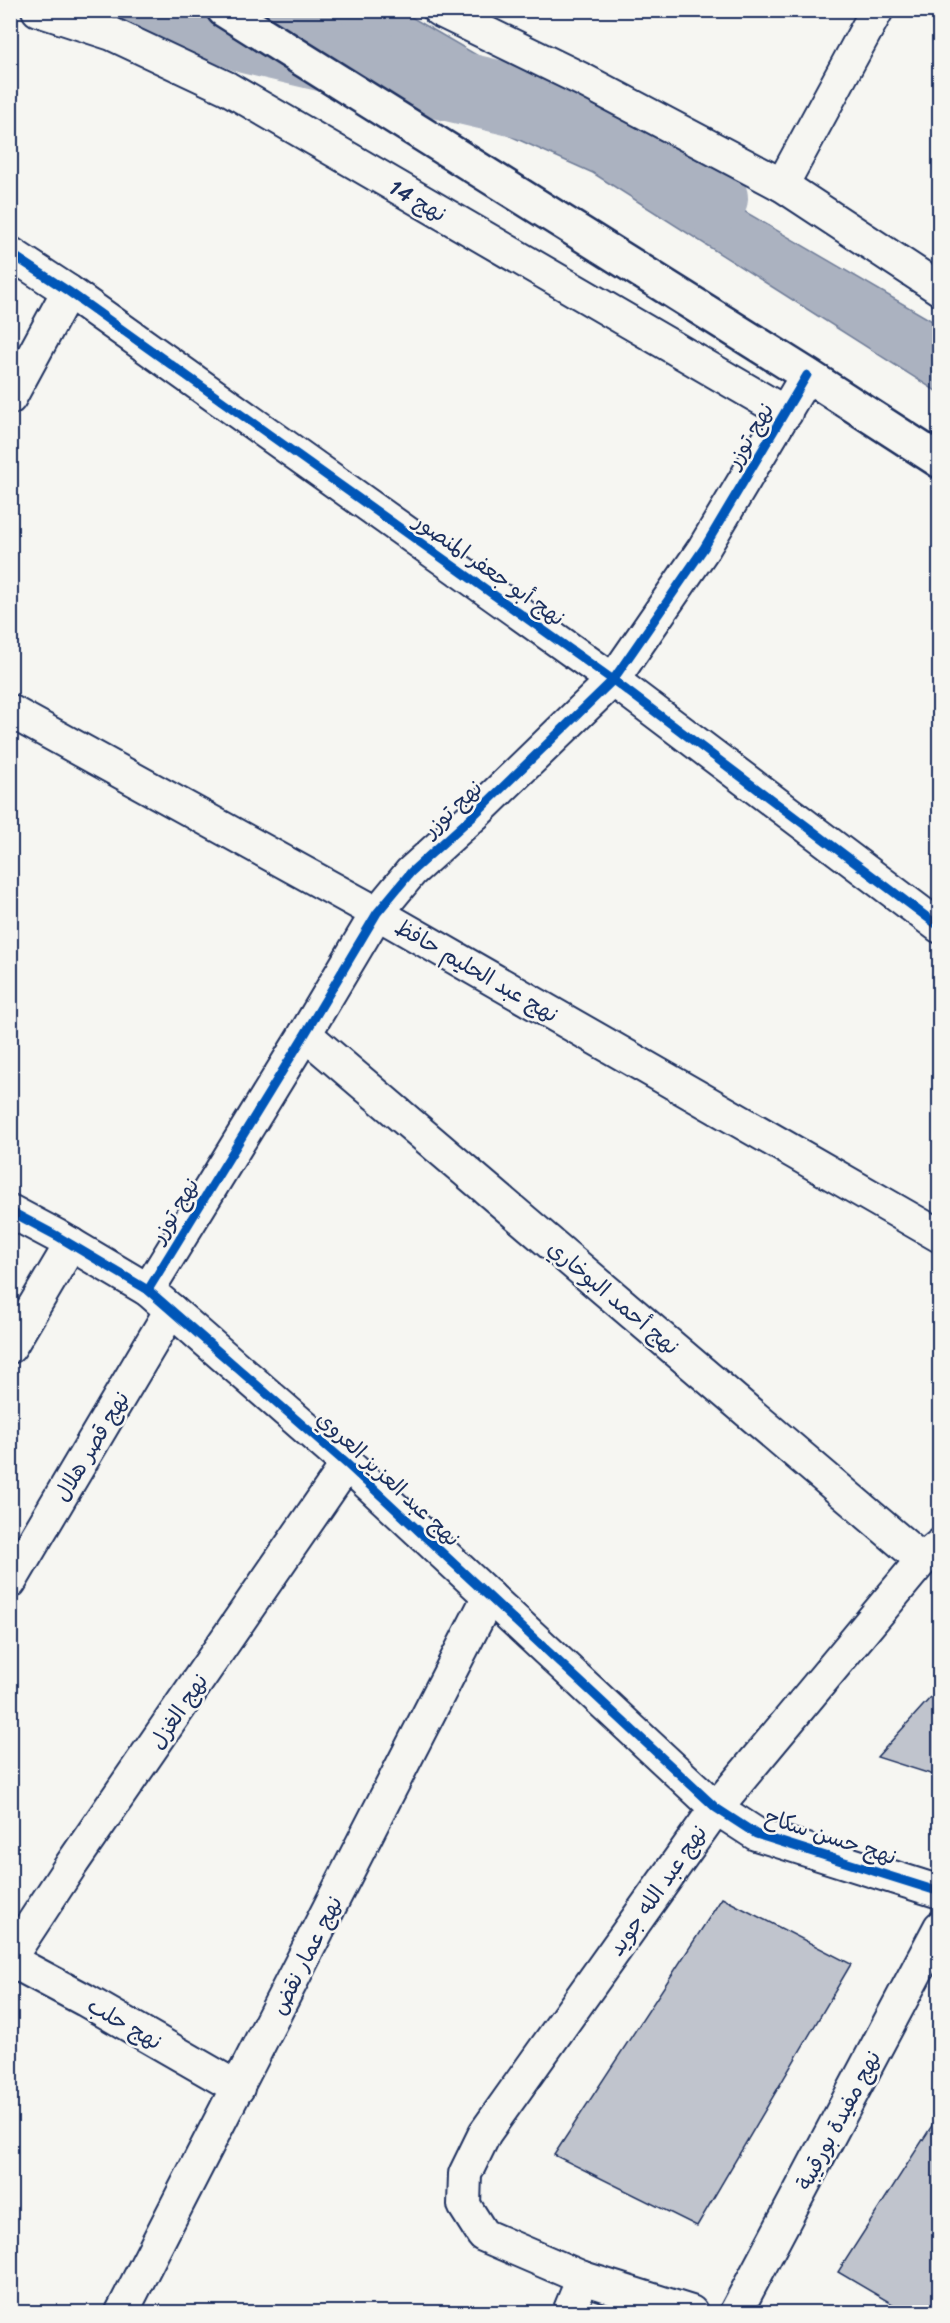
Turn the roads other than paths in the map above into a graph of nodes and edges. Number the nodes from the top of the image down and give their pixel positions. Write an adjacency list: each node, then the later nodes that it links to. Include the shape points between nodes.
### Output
1 (38, 10): 11 (street, نهج 14, via 112,34 227,88)
2 (224, 10): 9 (main road)
3 (439, 10): 5 (street, via 583,80)
4 (877, 10): 5 (street)
5 (782, 185): 7 (street)
6 (10, 253): 8 (street, نهج أبو جعفر المنصور)
7 (939, 289)
8 (68, 291): 10 (street); 13 (street, نهج أبو جعفر المنصور)
9 (807, 375): 11 (street, نهج توزر); 12 (main road)
10 (10, 398)
11 (786, 413): 13 (street, نهج توزر, via 704,548)
12 (939, 460)
13 (613, 680): 15 (street, نهج توزر, via 411,872); 16 (street, نهج أبو جعفر المنصور)
14 (10, 711): 15 (street, نهج عبد الحليم حافظ)
15 (377, 913): 17 (street, نهج توزر); 19 (street, نهج عبد الحليم حافظ)
16 (939, 927)
17 (305, 1034): 21 (street, نهج توزر); 25 (street, نهج أحمد البوخاري)
18 (10, 1211): 20 (street, نهج عبد العزيز العروي)
19 (939, 1236)
20 (71, 1244): 21 (street, نهج عبد العزيز العروي); 23 (street)
21 (147, 1290): 22 (street, نهج عبد العزيز العروي)
22 (171, 1310): 24 (street, نهج عبد العزيز العروي); 26 (street, نهج قصر هلال)
23 (10, 1347)
24 (347, 1464): 27 (street, نهج عبد العزيز العروي); 31 (street, نهج الغزل)
25 (931, 1552): 28 (street, نهج عبد الله جويد)
26 (10, 1581)
27 (489, 1596): 28 (street, نهج عبد العزيز العروي); 32 (street, نهج عمار نقض)
28 (716, 1808): 29 (street, نهج حسن سكاح, via 756,1834); 33 (street, نهج عبد الله جويد, via 485,2133 465,2174 464,2205 483,2235)
29 (939, 1892)
30 (939, 1927): 37 (street, نهج مفيدة بورقيبة)
31 (10, 1959): 32 (street, نهج حلب)
32 (238, 2088): 34 (street, نهج عمار نقض)
33 (583, 2278): 35 (street); 36 (street)
34 (122, 2313)
35 (569, 2313)
36 (691, 2313)
37 (736, 2313)

